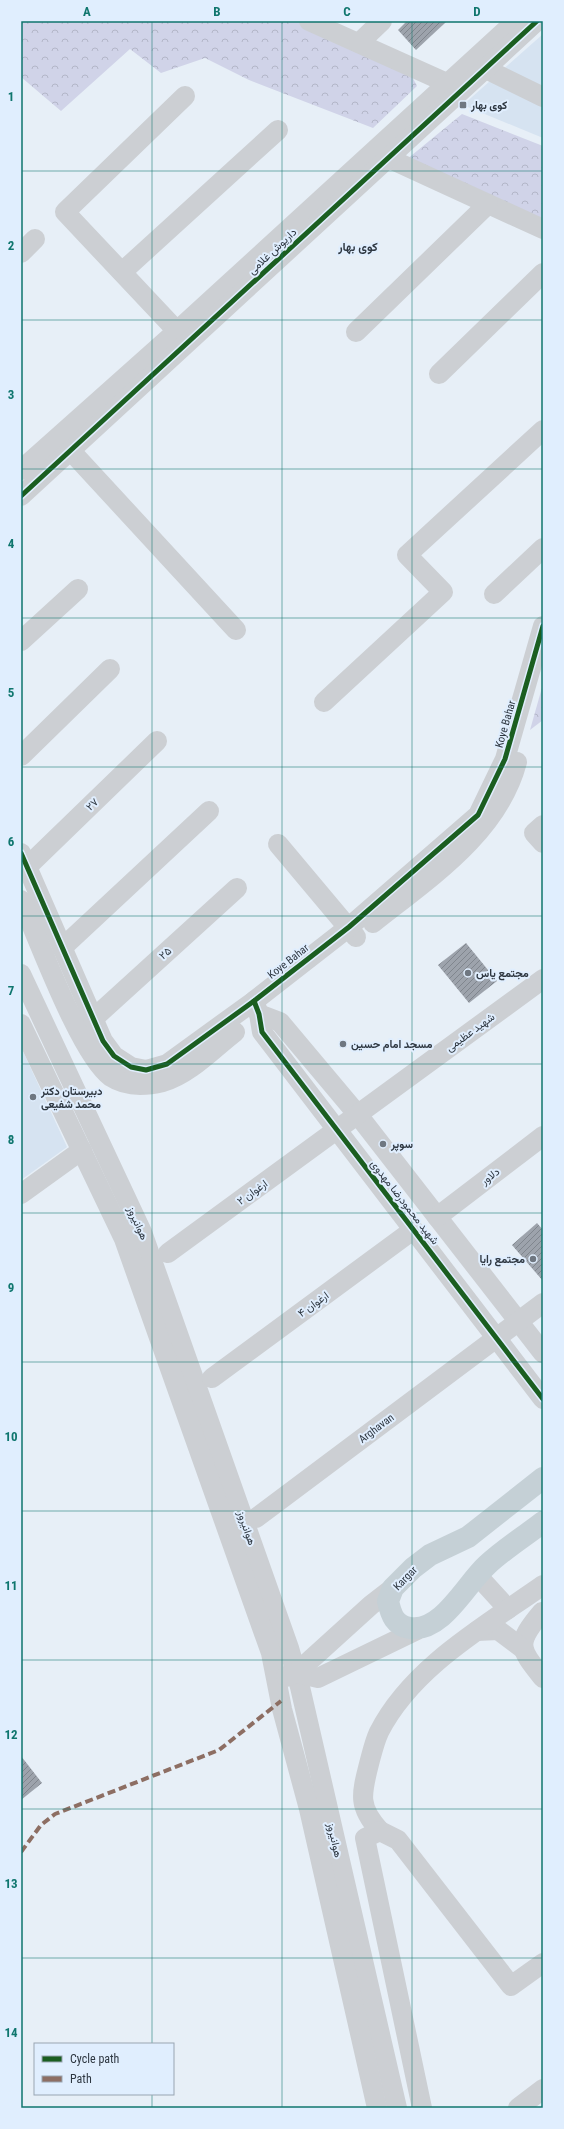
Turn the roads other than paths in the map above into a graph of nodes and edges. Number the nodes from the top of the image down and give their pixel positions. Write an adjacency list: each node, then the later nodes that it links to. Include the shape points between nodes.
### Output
1 (309, 21): 5 (street)
2 (382, 21): 5 (street)
3 (516, 21): 7 (street, داریوش غلامی)
4 (537, 21): 6 (street, داریوش غلامی)
5 (359, 44): 7 (street)
6 (486, 69): 9 (street); 11 (street, داریوش غلامی)
7 (447, 83): 13 (street, داریوش غلامی)
8 (184, 96): 17 (street, via 65,212)
9 (543, 96)
10 (278, 130): 17 (street)
11 (388, 158): 12 (street); 13 (street, داریوش غلامی)
12 (488, 204): 14 (street); 20 (street)
13 (323, 208): 19 (street, داریوش غلامی); 23 (street, داریوش غلامی)
14 (543, 229)
15 (36, 239): 16 (street)
16 (21, 253)
17 (122, 272): 19 (street)
18 (543, 273): 21 (street)
19 (177, 331): 24 (street, داریوش غلامی)
20 (356, 332)
21 (439, 374)
22 (543, 430): 34 (street, via 407,555 443,592)
23 (70, 450): 25 (street, داریوش غلامی); 30 (street)
24 (21, 470)
25 (21, 496)
26 (543, 548): 28 (street)
27 (78, 589): 31 (street)
28 (494, 594)
29 (543, 626): 44 (street, Koye Bahar, via 505,759 478,816)
30 (236, 630)
31 (21, 641)
32 (543, 664): 44 (street, Koye Bahar, via 515,770 497,808 472,839 432,877)
33 (110, 669): 36 (street)
34 (324, 702)
35 (157, 741): 41 (street, ۲۷)
36 (21, 756)
37 (209, 811): 45 (street)
38 (543, 825): 39 (street, via 534,832)
39 (543, 843)
40 (278, 844): 44 (street)
41 (24, 860): 45 (street, Koye Bahar)
42 (237, 888): 49 (street, ۲۵)
43 (21, 900): 48 (street, Koye Bahar, via 76,1026 100,1068 112,1078 140,1086 164,1082 200,1061)
44 (352, 932): 48 (street, Koye Bahar)
45 (62, 948): 49 (street, Koye Bahar)
46 (21, 974): 51 (street, هوانیروز)
47 (543, 979): 53 (street, شهید عظیمی)
48 (257, 1008): 49 (street, Koye Bahar, via 173,1060 146,1070 131,1067 114,1056 103,1041); 53 (street, شهید محمودرضا مهدوی, via 280,1022); 54 (street, شهید محمودرضا مهدوی, via 262,1032)
49 (93, 1019)
50 (21, 1024): 52 (street, هوانیروز)
51 (72, 1081): 52 (street); 61 (street, هوانیروز, via 142,1232)
52 (52, 1089): 56 (street, هوانیروز)
53 (358, 1114): 54 (street, شهید عظیمی); 58 (street, شهید محمودرضا مهدوی)
54 (336, 1130): 59 (street, شهید محمودرضا مهدوی); 60 (street, ارغوان ۲)
55 (543, 1136): 58 (street, دلاور)
56 (82, 1150): 57 (street); 61 (street, هوانیروز, via 124,1239)
57 (21, 1194)
58 (437, 1217): 63 (street, شهید محمودرضا مهدوی)
59 (413, 1230): 64 (street, شهید محمودرضا مهدوی); 66 (street, ارغوان ۴)
60 (168, 1254)
61 (150, 1282): 79 (street, هوانیروز); 81 (street, هوانیروز, via 271,1653)
62 (543, 1303): 63 (street, Arghavan)
63 (518, 1322): 64 (street, Arghavan); 65 (street, شهید محمودرضا مهدوی)
64 (496, 1338): 67 (street, شهید محمودرضا مهدوی); 69 (street, Arghavan)
65 (543, 1353)
66 (212, 1378)
67 (543, 1399)
68 (543, 1478): 73 (main road, Kargar, via 468,1537 430,1555)
69 (256, 1518)
70 (543, 1522): 71 (main road)
71 (476, 1575): 74 (street); 76 (main road, via 453,1606 429,1626)
72 (543, 1585): 74 (street)
73 (393, 1588): 76 (main road, Kargar, via 388,1601 395,1621 402,1627); 79 (street)
74 (508, 1609): 77 (street)
75 (543, 1612): 78 (street, via 527,1632)
76 (417, 1630): 79 (street, via 318,1678)
77 (477, 1631): 78 (street, via 498,1630); 82 (street, via 406,1691 379,1733 364,1786 364,1809)
78 (522, 1648): 80 (street)
79 (296, 1673): 81 (street); 83 (street, هوانیروز)
80 (543, 1678)
81 (276, 1680): 83 (street, هوانیروز)
82 (373, 1835): 84 (street, via 398,1840 511,1986); 87 (street)
83 (337, 1891): 86 (street, هوانیروز)
84 (543, 1963)
85 (543, 2089): 88 (street)
86 (385, 2102)
87 (422, 2108)
88 (518, 2108)

